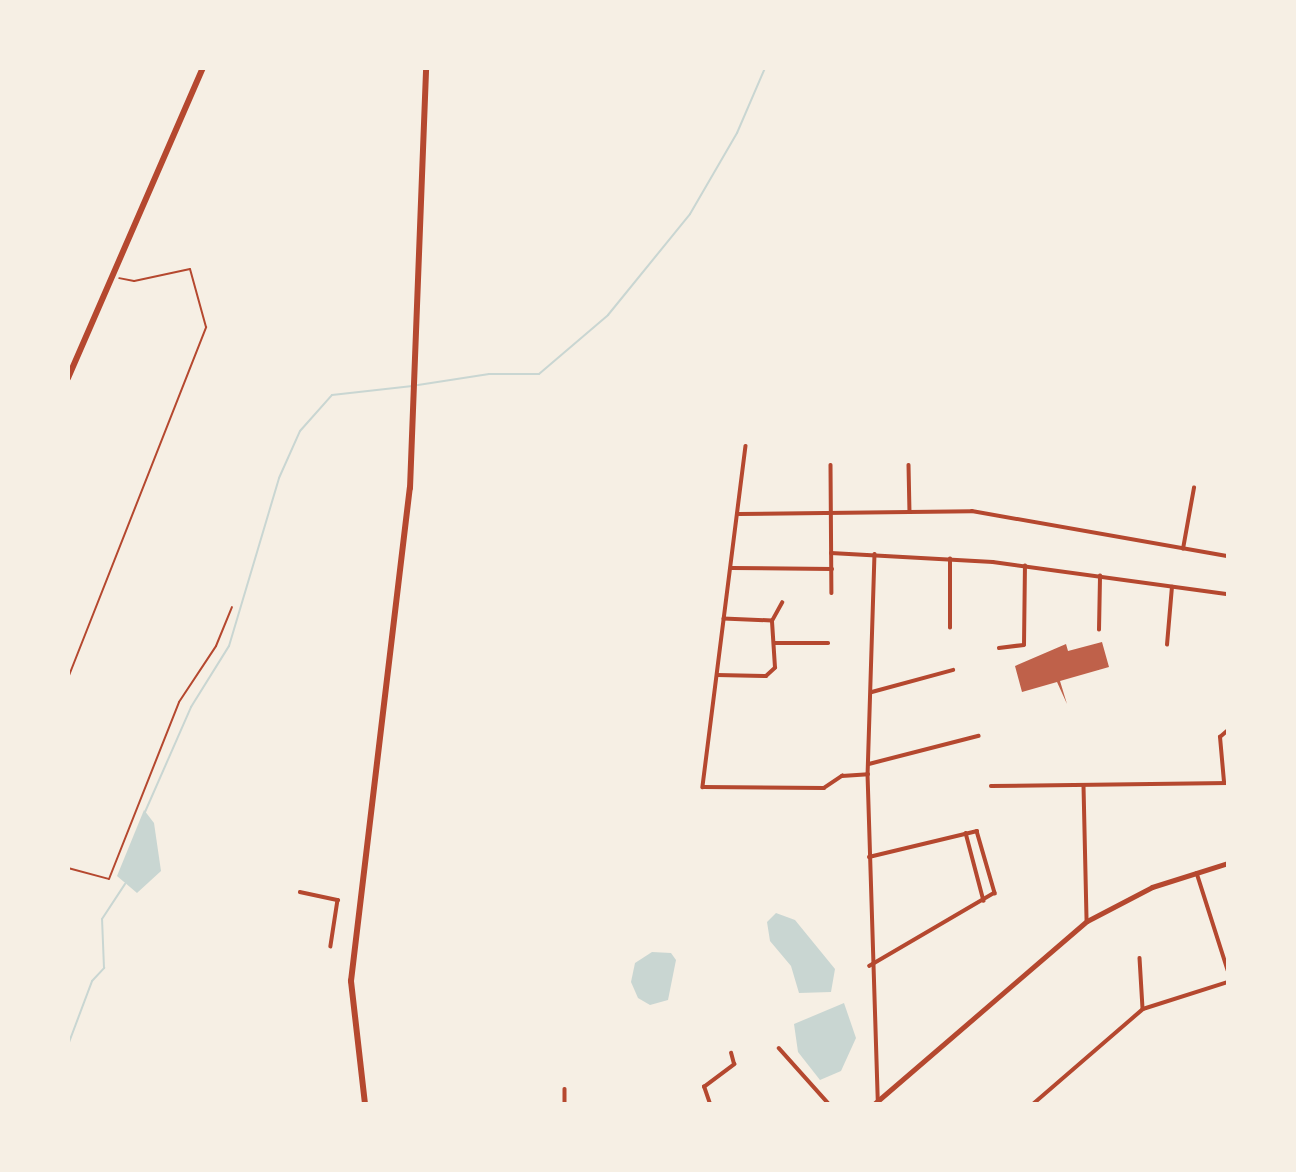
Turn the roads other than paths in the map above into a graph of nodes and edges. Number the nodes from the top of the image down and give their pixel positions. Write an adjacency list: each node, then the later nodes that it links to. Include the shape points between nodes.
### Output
1 (203, 68): 3 (main road)
2 (426, 68): 59 (main road, via 417,396 400,583 354,925 353,1031)
3 (68, 378)
4 (746, 446): 10 (street)
5 (909, 465): 8 (street)
6 (831, 466): 9 (street)
7 (1194, 488): 11 (street)
8 (910, 511): 9 (street); 11 (street, via 972,511)
9 (831, 512): 10 (street); 12 (street)
10 (739, 514): 17 (street)
11 (1183, 549): 14 (street)
12 (831, 553): 13 (street); 18 (street)
13 (875, 554): 15 (street); 34 (street)
14 (1228, 556)
15 (950, 559): 16 (street); 26 (street)
16 (1025, 566): 19 (street); 31 (street, via 1024,645)
17 (732, 568): 18 (street); 24 (street)
18 (832, 569): 21 (street)
19 (1100, 576): 20 (street); 27 (street)
20 (1172, 587): 22 (street); 30 (street)
21 (832, 593)
22 (1228, 594)
23 (782, 603): 25 (street)
24 (724, 618): 25 (street); 33 (street)
25 (772, 621): 28 (street)
26 (950, 628)
27 (1099, 630)
28 (775, 643): 29 (street); 33 (street, via 769,674)
29 (828, 643)
30 (1167, 645)
31 (999, 648)
32 (953, 670): 34 (street)
33 (718, 674): 38 (street, via 703,787 824,788 842,776)
34 (872, 692): 37 (street)
35 (1228, 730): 39 (street, via 1220,737)
36 (978, 736): 37 (street)
37 (869, 764): 38 (street)
38 (868, 774): 43 (street)
39 (1226, 783): 41 (street)
40 (991, 786): 41 (street)
41 (1084, 786): 48 (street)
42 (967, 833): 43 (street); 47 (street); 47 (street, via 977,831 994,889)
43 (869, 857): 51 (street)
44 (1228, 863): 45 (main road)
45 (1197, 873): 48 (main road, via 1120,901); 52 (street)
46 (300, 892): 49 (street, via 338,900)
47 (984, 901): 51 (street, via 957,909)
48 (1087, 921): 58 (main road)
49 (331, 946)
50 (1140, 958): 54 (street)
51 (870, 966): 58 (street)
52 (1228, 970)
53 (1228, 982): 54 (street)
54 (1143, 1009): 63 (street)
55 (779, 1048): 62 (street)
56 (731, 1053): 61 (street, via 734,1064 704,1087)
57 (565, 1089): 60 (street)
58 (876, 1102)
59 (365, 1104)
60 (565, 1104)
61 (710, 1104)
62 (829, 1104)
63 (1033, 1104)

